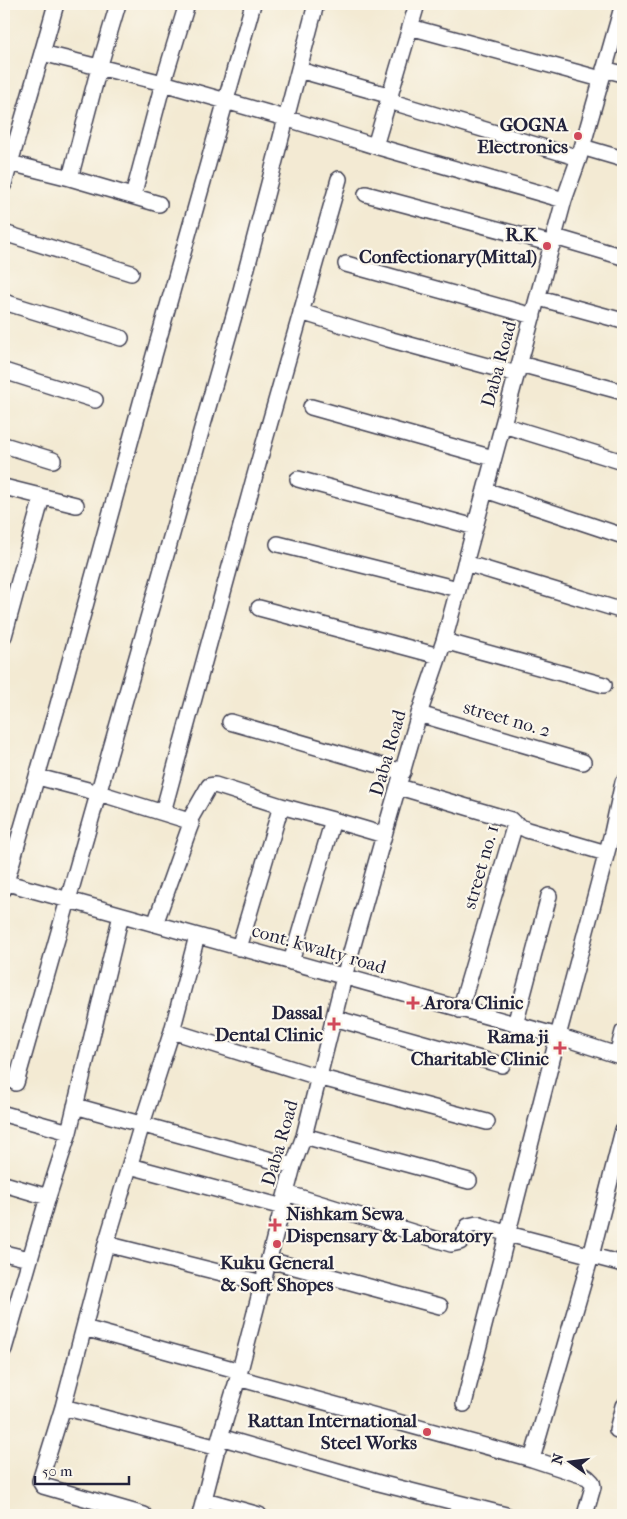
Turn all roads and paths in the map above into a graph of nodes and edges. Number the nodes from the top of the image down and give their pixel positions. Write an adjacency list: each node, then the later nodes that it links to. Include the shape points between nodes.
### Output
1 (56, 4): 9 (street)
2 (118, 4): 10 (street)
3 (187, 4): 14 (street)
4 (253, 4): 16 (street)
5 (316, 4): 11 (street)
6 (417, 4): 8 (street)
7 (623, 4): 12 (street, Daba Road)
8 (410, 27): 12 (street); 15 (street)
9 (42, 53): 10 (street); 21 (street)
10 (99, 68): 14 (street); 22 (street)
11 (298, 70): 15 (street); 17 (street)
12 (603, 74): 13 (street); 19 (street, Daba Road)
13 (623, 74)
14 (162, 83): 16 (street); 26 (street)
15 (390, 98): 18 (street); 19 (street)
16 (225, 102): 17 (street); 70 (street)
17 (285, 118): 18 (street); 73 (street, via 239,298)
18 (375, 146): 27 (street)
19 (580, 153): 20 (street); 27 (street, Daba Road)
20 (623, 160)
21 (10, 163): 22 (street); 24 (street)
22 (70, 178): 26 (street)
23 (339, 179): 36 (street)
24 (4, 184)
25 (366, 194): 30 (street)
26 (133, 196): 28 (street)
27 (564, 200): 30 (street, Daba Road)
28 (159, 204)
29 (4, 233): 33 (street)
30 (554, 241): 31 (street); 34 (street, Daba Road)
31 (623, 257)
32 (346, 264): 37 (street)
33 (131, 273)
34 (539, 298): 37 (street, Daba Road); 38 (street)
35 (4, 302): 39 (street)
36 (301, 312): 40 (street, via 388,339); 75 (street)
37 (533, 316): 40 (street, Daba Road)
38 (623, 322)
39 (122, 338)
40 (518, 369): 42 (street); 45 (street, Daba Road)
41 (4, 371): 43 (street)
42 (623, 392)
43 (95, 400)
44 (311, 408): 47 (street)
45 (503, 425): 47 (street, Daba Road); 49 (street)
46 (4, 445): 48 (street)
47 (493, 458): 52 (street, Daba Road)
48 (53, 460)
49 (623, 462)
50 (298, 478): 55 (street)
51 (4, 487): 53 (street)
52 (485, 490): 55 (street, Daba Road); 56 (street)
53 (42, 497): 54 (street); 62 (street)
54 (76, 505)
55 (475, 527): 58 (street, Daba Road)
56 (623, 536)
57 (278, 544): 59 (street)
58 (465, 563): 59 (street, Daba Road); 61 (street)
59 (458, 589): 63 (street, Daba Road)
60 (259, 608): 64 (street)
61 (623, 611)
62 (4, 636)
63 (444, 641): 64 (street, Daba Road); 65 (street)
64 (439, 656): 66 (street, Daba Road)
65 (604, 685)
66 (419, 714): 68 (street, street no. 2); 69 (street, Daba Road)
67 (230, 722): 69 (street)
68 (584, 762)
69 (402, 772): 72 (street, Daba Road)
70 (38, 777): 73 (street); 82 (street)
71 (623, 782): 79 (street)
72 (399, 787): 78 (street, street no. 1, via 511,820); 80 (street, Daba Road)
73 (99, 793): 75 (street); 84 (street)
74 (281, 806): 76 (street); 77 (street, via 212,785); 88 (street)
75 (163, 812): 77 (street)
76 (333, 820): 80 (street); 89 (street)
77 (189, 821): 86 (street, via 189,829)
78 (515, 824): 81 (street); 91 (street, street no. 1)
79 (618, 834): 81 (street)
80 (384, 835): 90 (street, Daba Road)
81 (606, 853): 96 (street)
82 (4, 884): 84 (street, cont. kwalty road)
83 (549, 896): 93 (street)
84 (69, 899): 85 (street, cont. kwalty road); 100 (street)
85 (121, 915): 86 (street, cont. kwalty road); 101 (street)
86 (155, 924): 87 (street, cont. kwalty road)
87 (197, 936): 88 (street, cont. kwalty road); 94 (street)
88 (239, 948): 89 (street, cont. kwalty road)
89 (291, 962): 90 (street, cont. kwalty road)
90 (344, 977): 91 (street, cont. kwalty road); 92 (street, Daba Road)
91 (460, 1010): 93 (street, cont. kwalty road)
92 (334, 1018): 98 (street); 99 (street, Daba Road)
93 (515, 1025): 96 (street, cont. kwalty road)
94 (172, 1031): 99 (street); 104 (street)
95 (623, 1032): 97 (street)
96 (558, 1036): 97 (street, cont. kwalty road); 114 (street)
97 (620, 1056)
98 (502, 1065)
99 (318, 1076): 103 (street); 107 (street, Daba Road)
100 (16, 1083)
101 (75, 1106): 104 (street); 106 (street)
102 (4, 1114): 106 (street)
103 (487, 1122)
104 (142, 1124): 108 (street); 109 (street)
105 (623, 1130): 117 (street)
106 (69, 1132): 112 (street)
107 (304, 1136): 109 (street, Daba Road); 110 (street)
108 (130, 1166): 113 (street); 115 (street)
109 (293, 1166): 113 (street, Daba Road)
110 (469, 1181)
111 (4, 1184): 112 (street)
112 (48, 1197): 118 (street)
113 (284, 1200): 114 (street, via 451,1244 460,1242 471,1224); 119 (street, Daba Road)
114 (508, 1234): 117 (street); 127 (street)
115 (106, 1244): 121 (street); 124 (street)
116 (4, 1252): 118 (street)
117 (592, 1256): 120 (street); 132 (street)
118 (29, 1259): 123 (street)
119 (269, 1260): 121 (street, Daba Road); 122 (street)
120 (623, 1264)
121 (262, 1283): 126 (street, Daba Road)
122 (440, 1306)
123 (7, 1322): 125 (street)
124 (84, 1328): 126 (street); 128 (street)
125 (4, 1349)
126 (239, 1374): 131 (street, Daba Road); 132 (street)
127 (464, 1404)
128 (63, 1406): 131 (street); 134 (street, via 41,1485)
129 (623, 1406): 130 (street)
130 (617, 1430)
131 (219, 1443): 133 (street, Daba Road); 137 (street)
132 (532, 1459): 138 (street, via 587,1477 592,1482)
133 (205, 1500): 135 (street, Daba Road); 136 (street)
134 (144, 1515)
135 (200, 1515)
136 (260, 1515)
137 (506, 1515)
138 (585, 1515)

